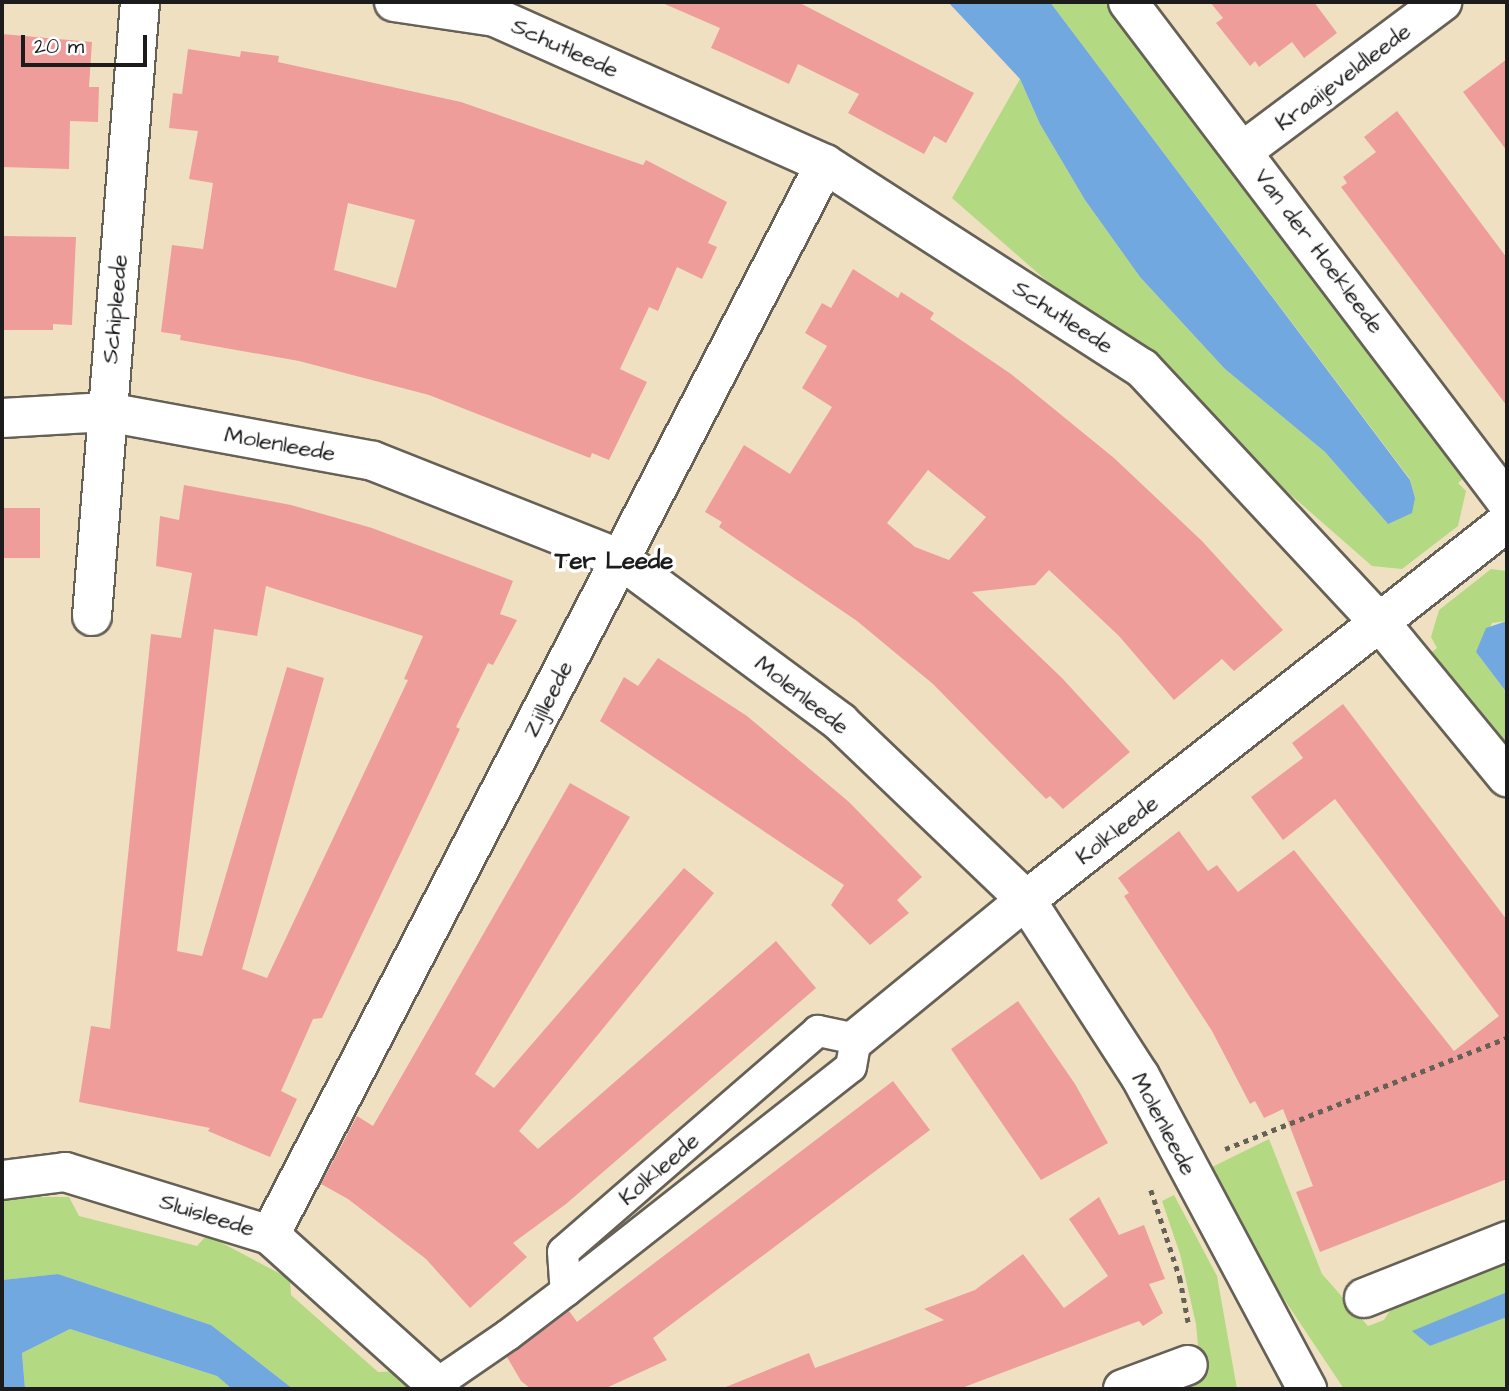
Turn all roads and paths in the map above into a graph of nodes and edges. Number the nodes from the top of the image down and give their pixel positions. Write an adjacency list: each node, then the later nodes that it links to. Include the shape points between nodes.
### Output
1 (141, 2): 8 (street, Schipleede)
2 (394, 2): 5 (street, Schutleede)
3 (1128, 2): 6 (street, Van der Hoekleede)
4 (1442, 2): 6 (street, Kraaijeveldleede)
5 (498, 10): 7 (street, Schutleede)
6 (1243, 151): 10 (street, Van der Hoekleede)
7 (825, 164): 12 (street, Zijlleede); 14 (street, Schutleede, via 1142,368)
8 (107, 412): 9 (street, Molenleede); 12 (street, Molenleede, via 373,461); 13 (street, Schipleede)
9 (2, 418)
10 (1507, 502)
11 (1507, 522): 14 (street, Kolkleede)
12 (620, 559): 16 (street, Molenleede, via 840,722); 21 (street, Zijlleede)
13 (92, 616)
14 (1382, 625): 15 (street, Schutleede); 16 (street, Kolkleede)
15 (1507, 777)
16 (1026, 900): 18 (street, Kolkleede); 19 (street, Molenleede, via 1140,1076)
17 (1507, 1038): 19 (path)
18 (856, 1040): 23 (street, Kolkleede, via 851,1068); 23 (street, Kolkleede, via 818,1031 563,1252)
19 (1186, 1165): 25 (path, via 1149,1184 1180,1278 1195,1359); 28 (street, Molenleede)
20 (2, 1180): 21 (street, Sluisleede, via 65,1172)
21 (270, 1235): 26 (street, Sluisleede)
22 (1507, 1241): 24 (street)
23 (566, 1290): 26 (street, Kolkleede)
24 (1364, 1298)
25 (1188, 1365): 27 (street)
26 (439, 1386)
27 (1123, 1389)
28 (1307, 1389)

